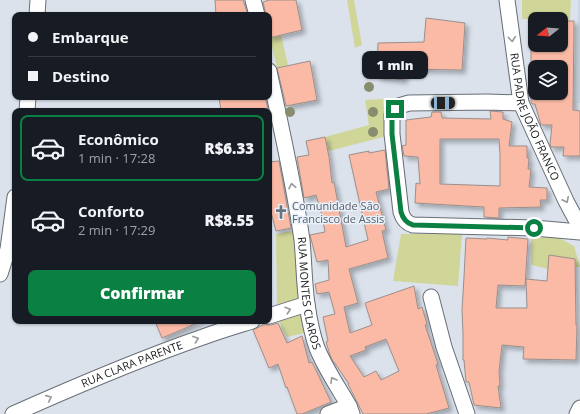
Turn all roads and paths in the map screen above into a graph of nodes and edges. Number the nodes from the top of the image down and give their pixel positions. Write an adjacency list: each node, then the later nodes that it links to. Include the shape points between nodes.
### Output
1 (38, 0): 4 (street)
2 (253, 0): 5 (street)
3 (508, 0): 7 (street, RUA PADRE JOÃO FRANCO, one-way to 7)
4 (37, 12)
5 (256, 12)
6 (272, 84): 13 (street, RUA MONTES CLAROS, one-way to 6, via 300,228)
7 (521, 103): 8 (street, RUA PADRE JOÃO FRANCO, one-way to 8); 10 (street, via 409,103 395,109 392,115 392,134 403,217 407,223 413,225 534,228)
8 (580, 227)
9 (12, 228): 11 (street)
10 (580, 232)
11 (0, 274)
12 (431, 297): 20 (street, via 444,347)
13 (307, 304): 14 (street, one-way to 13); 17 (street, RUA MONTES CLAROS, one-way to 13, via 317,347)
14 (272, 315)
15 (243, 324): 18 (street, RUA CLARA PARENTE, one-way to 15, via 159,353)
16 (580, 408): 21 (street)
17 (350, 410): 19 (street)
18 (14, 414)
19 (328, 414)
20 (467, 414)
21 (577, 414)

